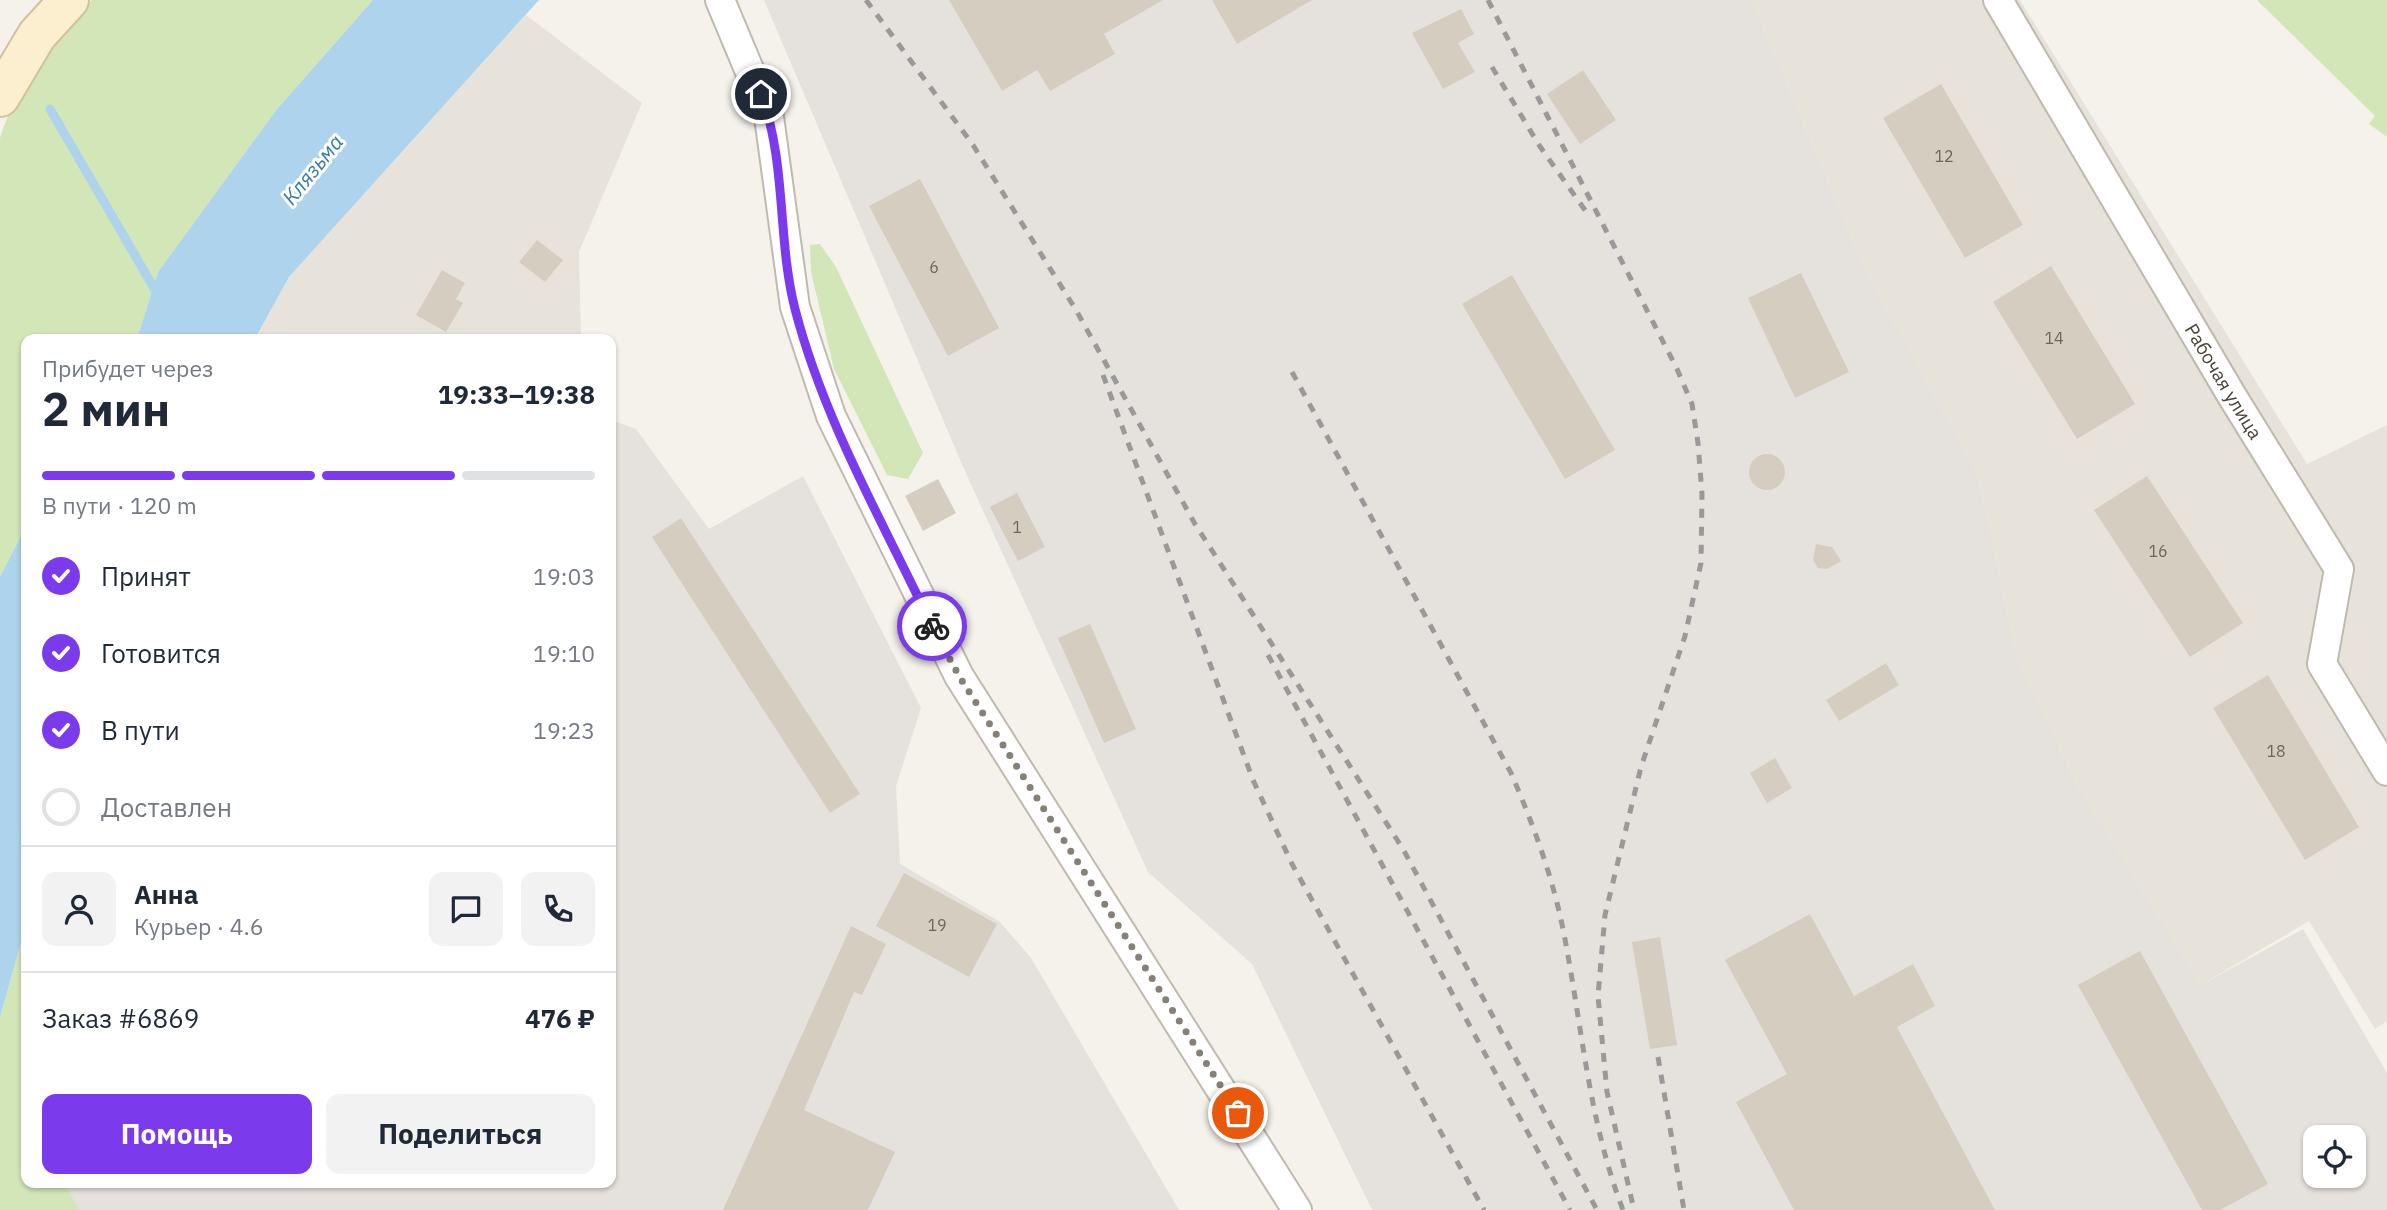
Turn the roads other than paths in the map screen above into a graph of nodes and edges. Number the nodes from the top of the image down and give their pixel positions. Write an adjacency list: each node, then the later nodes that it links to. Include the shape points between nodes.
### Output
1 (69, 0): 4 (main road, via 37,35)
2 (720, 0): 6 (street, via 769,117 795,307 831,415 959,676)
3 (1997, 0): 5 (street, Рабочая улица, via 2339,569 2322,664)
4 (0, 97)
5 (2387, 771)
6 (1297, 1210)

